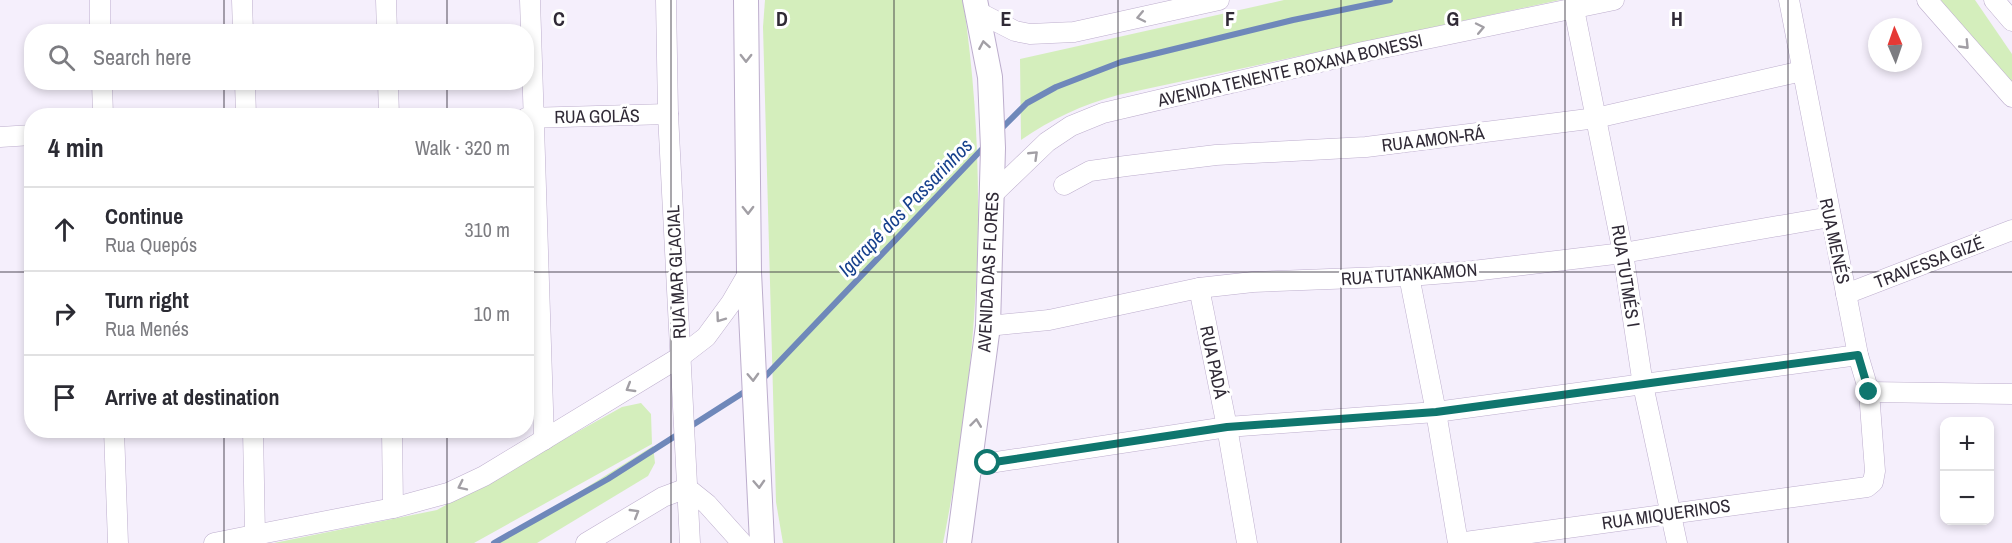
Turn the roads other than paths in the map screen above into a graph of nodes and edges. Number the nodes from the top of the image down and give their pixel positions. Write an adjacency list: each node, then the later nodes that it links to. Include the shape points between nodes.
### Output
1 (100, 0): 13 (street)
2 (242, 0): 14 (street)
3 (386, 0): 15 (street)
4 (530, 0): 16 (street)
5 (666, 0): 27 (street, RUA MAR GLACIAL)
6 (746, 0): 38 (main road, one-way to 38)
7 (1219, 0): 11 (street, one-way to 11, via 1074,32 1030,34 1015,31)
8 (1614, 0): 12 (street, AVENIDA TENENTE ROXANA BONESSI)
9 (1789, 0): 17 (street, RUA MENÉS)
10 (1927, 0): 22 (street, one-way to 22)
11 (977, 6): 33 (main road, AVENIDA DAS FLORES, one-way to 11, via 990,77)
12 (1574, 9): 29 (street, RUA TUTMÉS I); 33 (street, AVENIDA TENENTE ROXANA BONESSI, one-way to 12, via 1047,142 1071,126 1103,113 1363,52)
13 (100, 24)
14 (243, 24)
15 (387, 24)
16 (530, 24)
17 (1802, 71): 29 (street, RUA AMON-RÁ); 35 (street, RUA MENÉS)
18 (102, 90): 23 (street)
19 (245, 90): 24 (street)
20 (388, 90): 25 (street)
21 (530, 90): 26 (street)
22 (2012, 97)
23 (103, 108)
24 (246, 108)
25 (389, 108)
26 (530, 108)
27 (668, 114): 28 (street, RUA GOLÃS); 44 (street, RUA MAR GLACIAL)
28 (534, 118)
29 (1596, 118): 32 (street, RUA AMON-RÁ, via 1366,147 1216,155 1126,166 1090,171); 37 (street, RUA TUTMÉS I)
30 (24, 136): 31 (street)
31 (0, 137)
32 (1064, 185)
33 (992, 195): 42 (main road, AVENIDA DAS FLORES)
34 (534, 210): 53 (street)
35 (1830, 217): 37 (street, RUA TUTANKAMON); 41 (street, RUA MENÉS)
36 (2012, 230): 41 (street, TRAVESSA GIZÉ)
37 (1623, 253): 39 (street, RUA TUTANKAMON); 45 (street, RUA TUTMÉS I)
38 (750, 272): 44 (street, one-way to 44, via 706,337); 65 (main road, one-way to 65)
39 (1409, 276): 40 (street, RUA TUTANKAMON); 48 (street)
40 (1199, 288): 42 (street, RUA TUTANKAMON, via 1049,320); 49 (street, RUA PADÁ)
41 (1846, 294): 43 (street, RUA MENÉS)
42 (988, 326): 54 (main road, AVENIDA DAS FLORES, one-way to 42)
43 (1858, 355): 45 (street); 46 (street, RUA MENÉS)
44 (680, 357): 53 (street, one-way to 53); 56 (street, RUA MAR GLACIAL)
45 (1643, 385): 48 (street); 58 (street, RUA TUTMÉS I)
46 (1869, 392): 47 (street); 55 (street, RUA MENÉS)
47 (2012, 394)
48 (1436, 412): 49 (street); 68 (street)
49 (1227, 427): 54 (street); 67 (street, RUA PADÁ)
50 (114, 438): 60 (street)
51 (253, 438): 59 (street)
52 (392, 438): 57 (street)
53 (544, 440): 57 (street, one-way to 57, via 448,493)
54 (970, 466): 66 (main road, AVENIDA DAS FLORES)
55 (1873, 482): 58 (street, RUA MIQUERINOS, via 1867,487)
56 (687, 488): 62 (street, one-way to 56, via 663,497); 63 (street, RUA MAR GLACIAL); 64 (street)
57 (393, 508): 59 (street)
58 (1671, 514): 68 (street, RUA MIQUERINOS); 69 (street, RUA TUTMÉS I)
59 (255, 535): 61 (street)
60 (118, 543)
61 (214, 543)
62 (586, 543)
63 (690, 543)
64 (742, 543)
65 (762, 543)
66 (959, 543)
67 (1247, 543)
68 (1458, 543)
69 (1677, 543)

